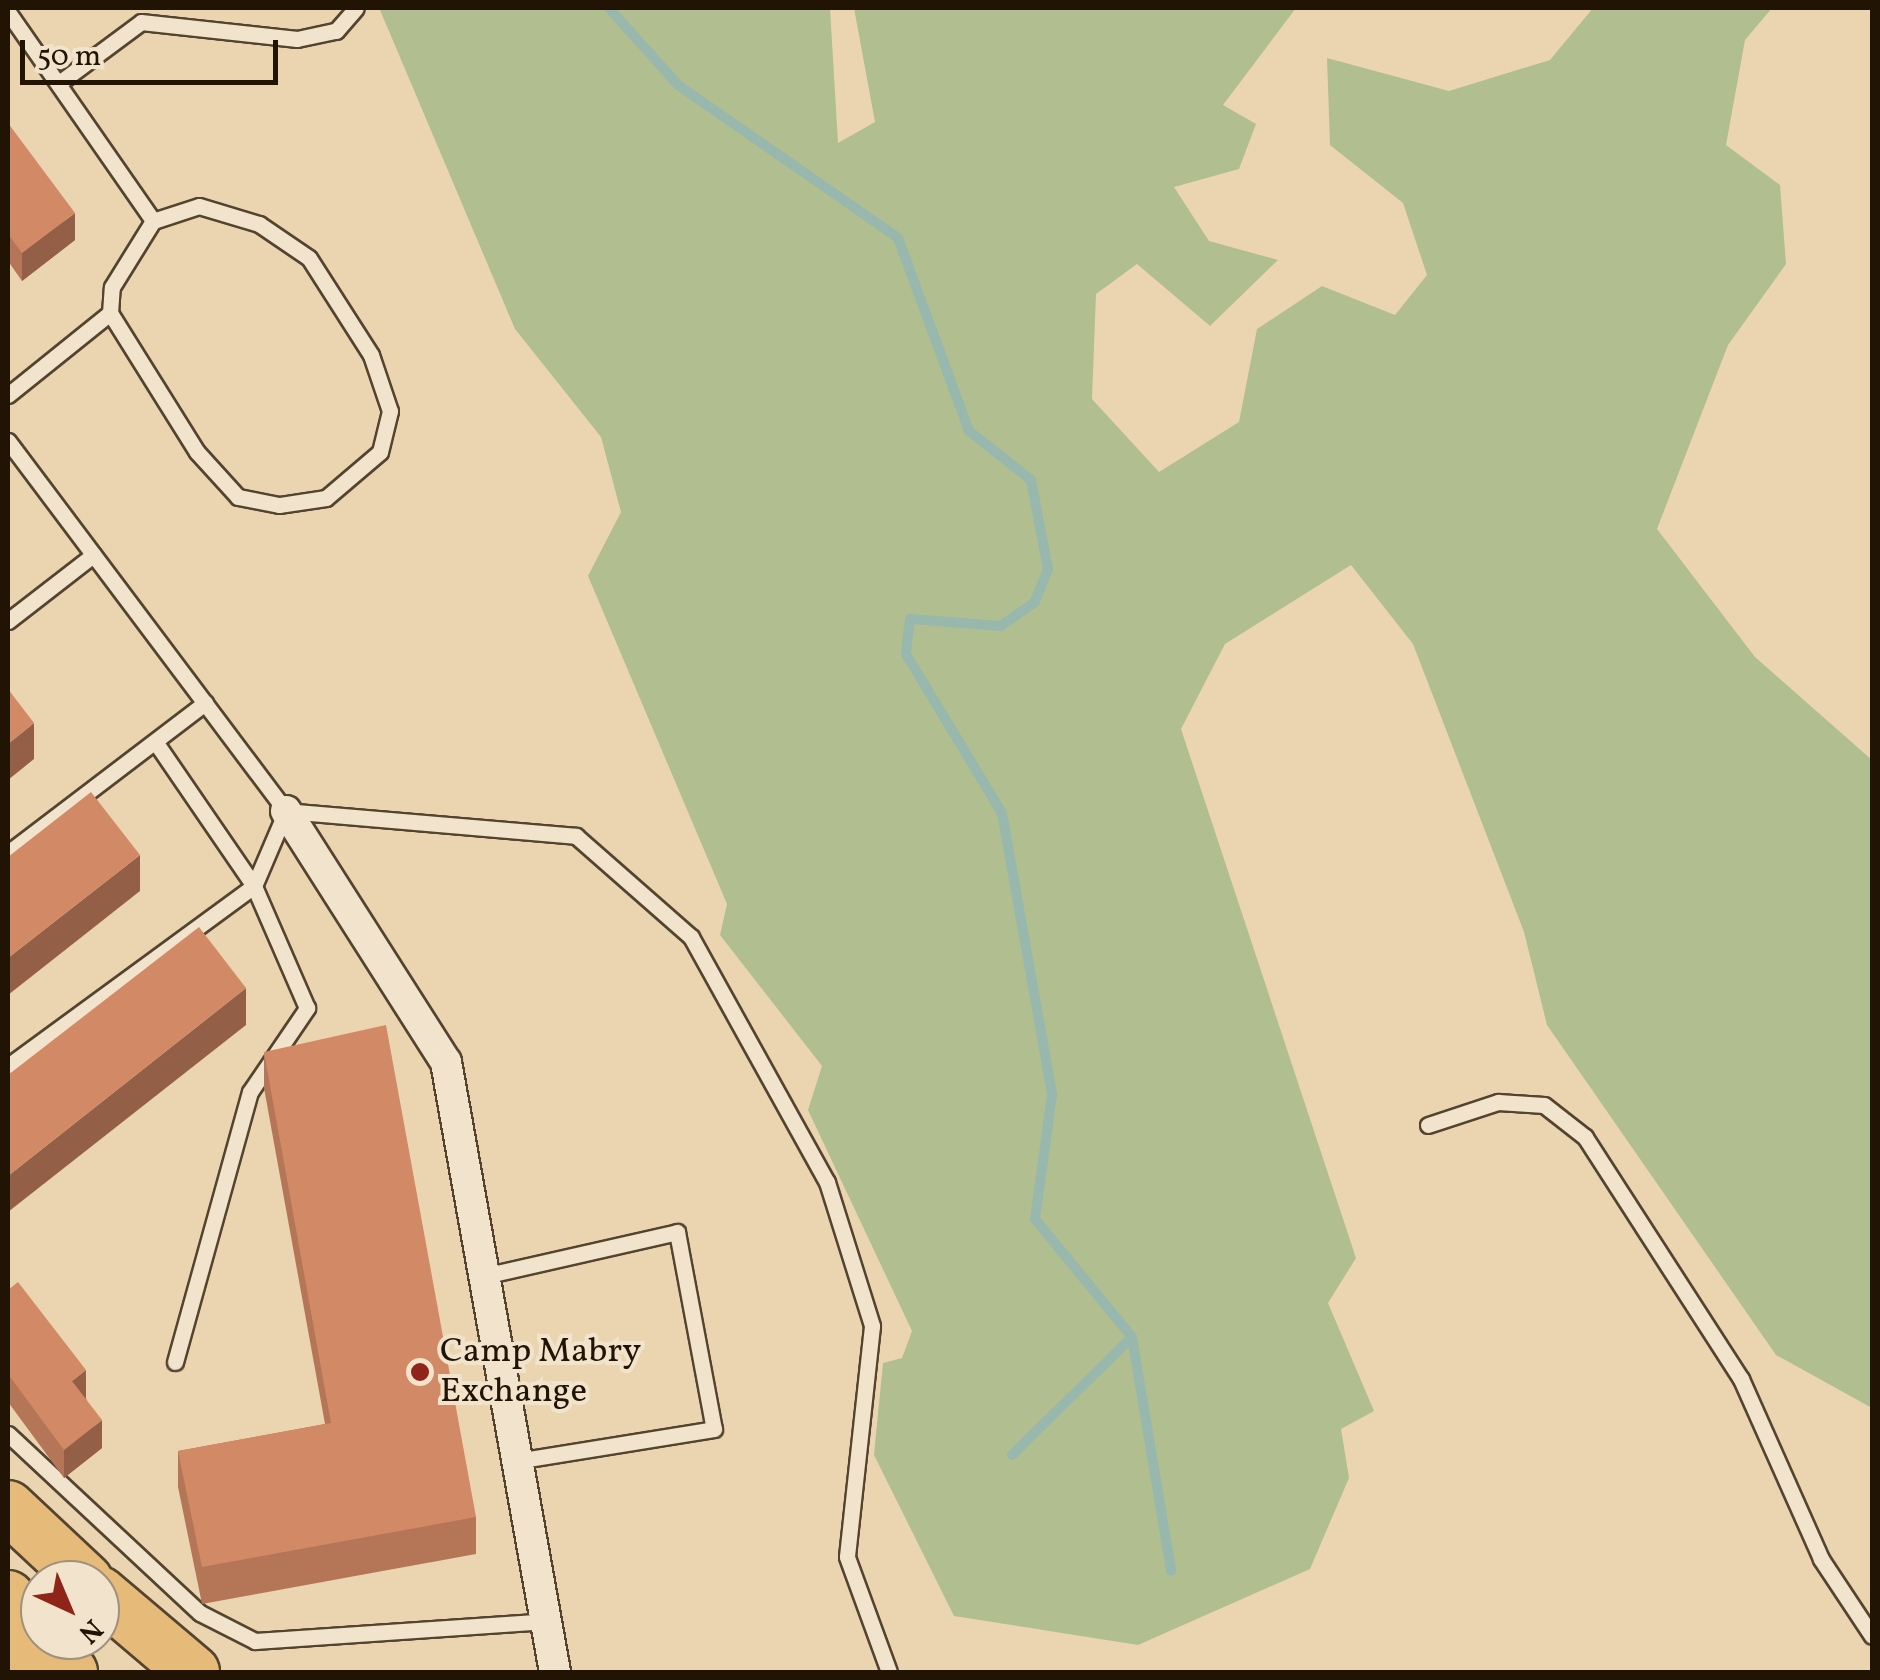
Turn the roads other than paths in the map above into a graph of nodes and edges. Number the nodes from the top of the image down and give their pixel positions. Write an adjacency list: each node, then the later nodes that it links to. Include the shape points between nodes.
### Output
1 (356, 8): 3 (lane, via 336,31 297,40 141,22)
2 (8, 12): 3 (lane)
3 (59, 83): 4 (lane)
4 (152, 221): 5 (lane, via 112,287); 5 (lane, via 198,206 260,224 309,258 371,355 390,410 380,452 326,498 279,506 238,496 198,452)
5 (110, 313): 6 (lane)
6 (8, 395)
7 (8, 441): 8 (lane)
8 (93, 555): 9 (lane); 10 (lane)
9 (8, 622)
10 (205, 703): 11 (lane); 12 (lane)
11 (156, 743): 13 (lane); 14 (lane)
12 (286, 811): 14 (lane); 17 (street, via 446,1062); 30 (lane, via 576,836 691,937 827,1182 872,1326 847,1556)
13 (8, 853)
14 (254, 886): 15 (lane); 18 (lane, via 306,1008 250,1092)
15 (8, 1066)
16 (1428, 1125): 25 (lane, via 1498,1102 1544,1105 1585,1137 1741,1378 1821,1560)
17 (484, 1276): 20 (street); 20 (lane, via 677,1232 714,1429)
18 (175, 1362)
19 (8, 1434): 24 (lane, via 200,1613 255,1641)
20 (517, 1460): 24 (street)
21 (8, 1507): 22 (highway)
22 (65, 1560)
23 (120, 1610): 28 (highway)
24 (546, 1622): 29 (street)
25 (1872, 1636)
26 (8, 1662): 27 (highway)
27 (16, 1672)
28 (193, 1672)
29 (554, 1672)
30 (889, 1672)

